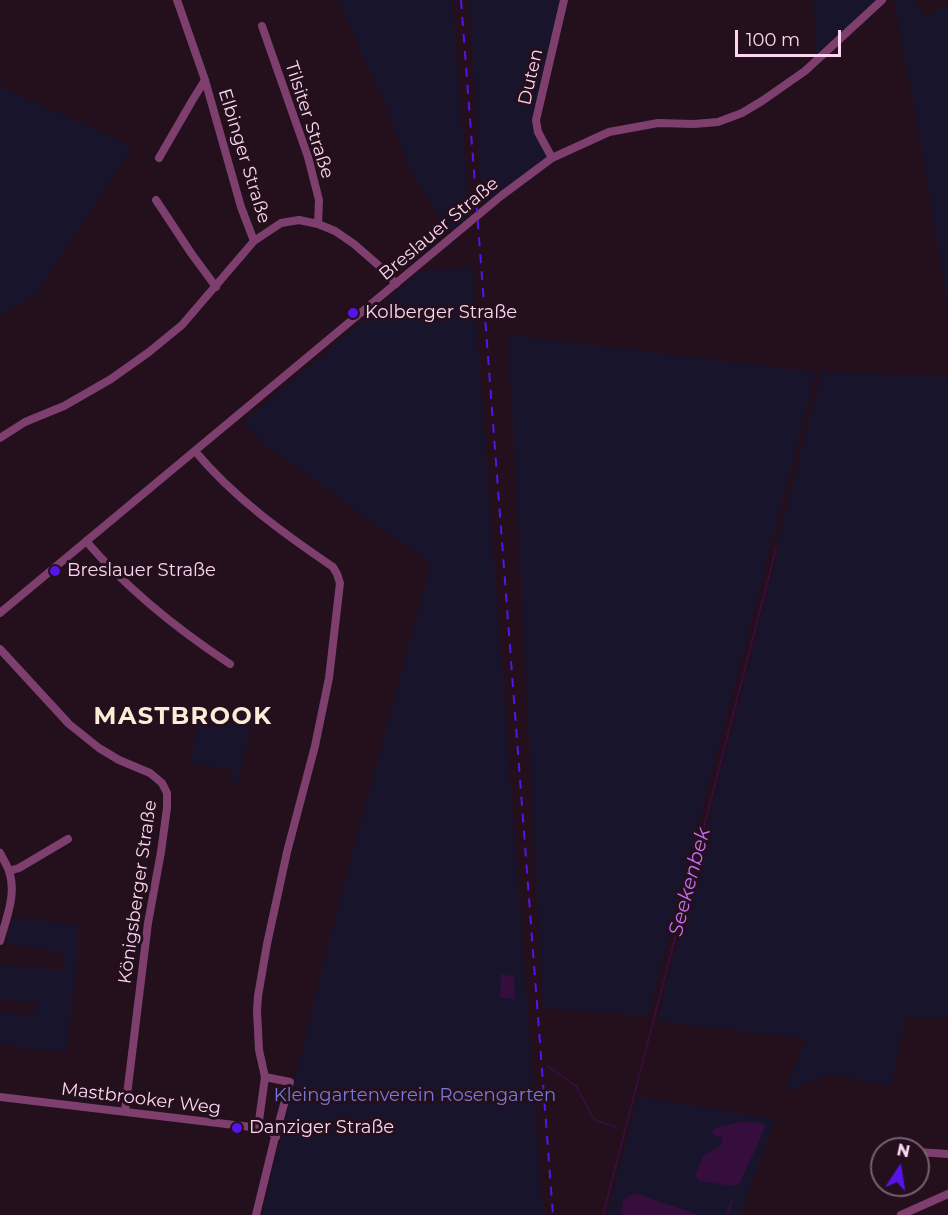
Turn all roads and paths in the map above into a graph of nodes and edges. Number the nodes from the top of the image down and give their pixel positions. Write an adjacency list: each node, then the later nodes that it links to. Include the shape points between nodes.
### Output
1 (177, 0): 5 (street, Elbinger Straße)
2 (564, 0): 7 (street, Duten, via 536,120)
3 (882, 0): 7 (street, Breslauer Straße, via 805,71 742,113 718,122 658,123 609,132)
4 (262, 26): 9 (street, Tilsiter Straße, via 308,157 319,200)
5 (205, 80): 6 (street); 10 (street, Elbinger Straße)
6 (159, 158)
7 (552, 158): 11 (street, Breslauer Straße)
8 (156, 200): 12 (street)
9 (318, 224): 10 (street, via 299,220 281,223); 11 (street, via 354,244)
10 (254, 241): 12 (street)
11 (396, 284): 14 (street, Breslauer Straße)
12 (216, 287): 13 (street, via 182,325 111,379)
13 (0, 438)
14 (195, 451): 15 (street, Breslauer Straße); 23 (street, via 236,493 333,567 339,583 329,678 258,996 259,1050)
15 (86, 541): 16 (street, Breslauer Straße); 18 (street, via 141,597)
16 (0, 613)
17 (0, 650): 25 (street, Königsberger Straße, via 69,724 99,748 150,773 167,793)
18 (230, 664)
19 (68, 839): 21 (street)
20 (0, 853): 21 (street)
21 (9, 871): 22 (street, via 11,904)
22 (0, 941)
23 (265, 1077): 26 (street); 27 (street, via 290,1082)
24 (0, 1097): 25 (street, Mastbrooker Weg)
25 (125, 1111): 26 (street, Mastbrooker Weg)
26 (258, 1128): 27 (street, Mastbrooker Weg, via 268,1129)
27 (276, 1137): 31 (street)
28 (930, 1153): 29 (street)
29 (948, 1154)
30 (948, 1194): 32 (street)
31 (256, 1215)
32 (901, 1215)

